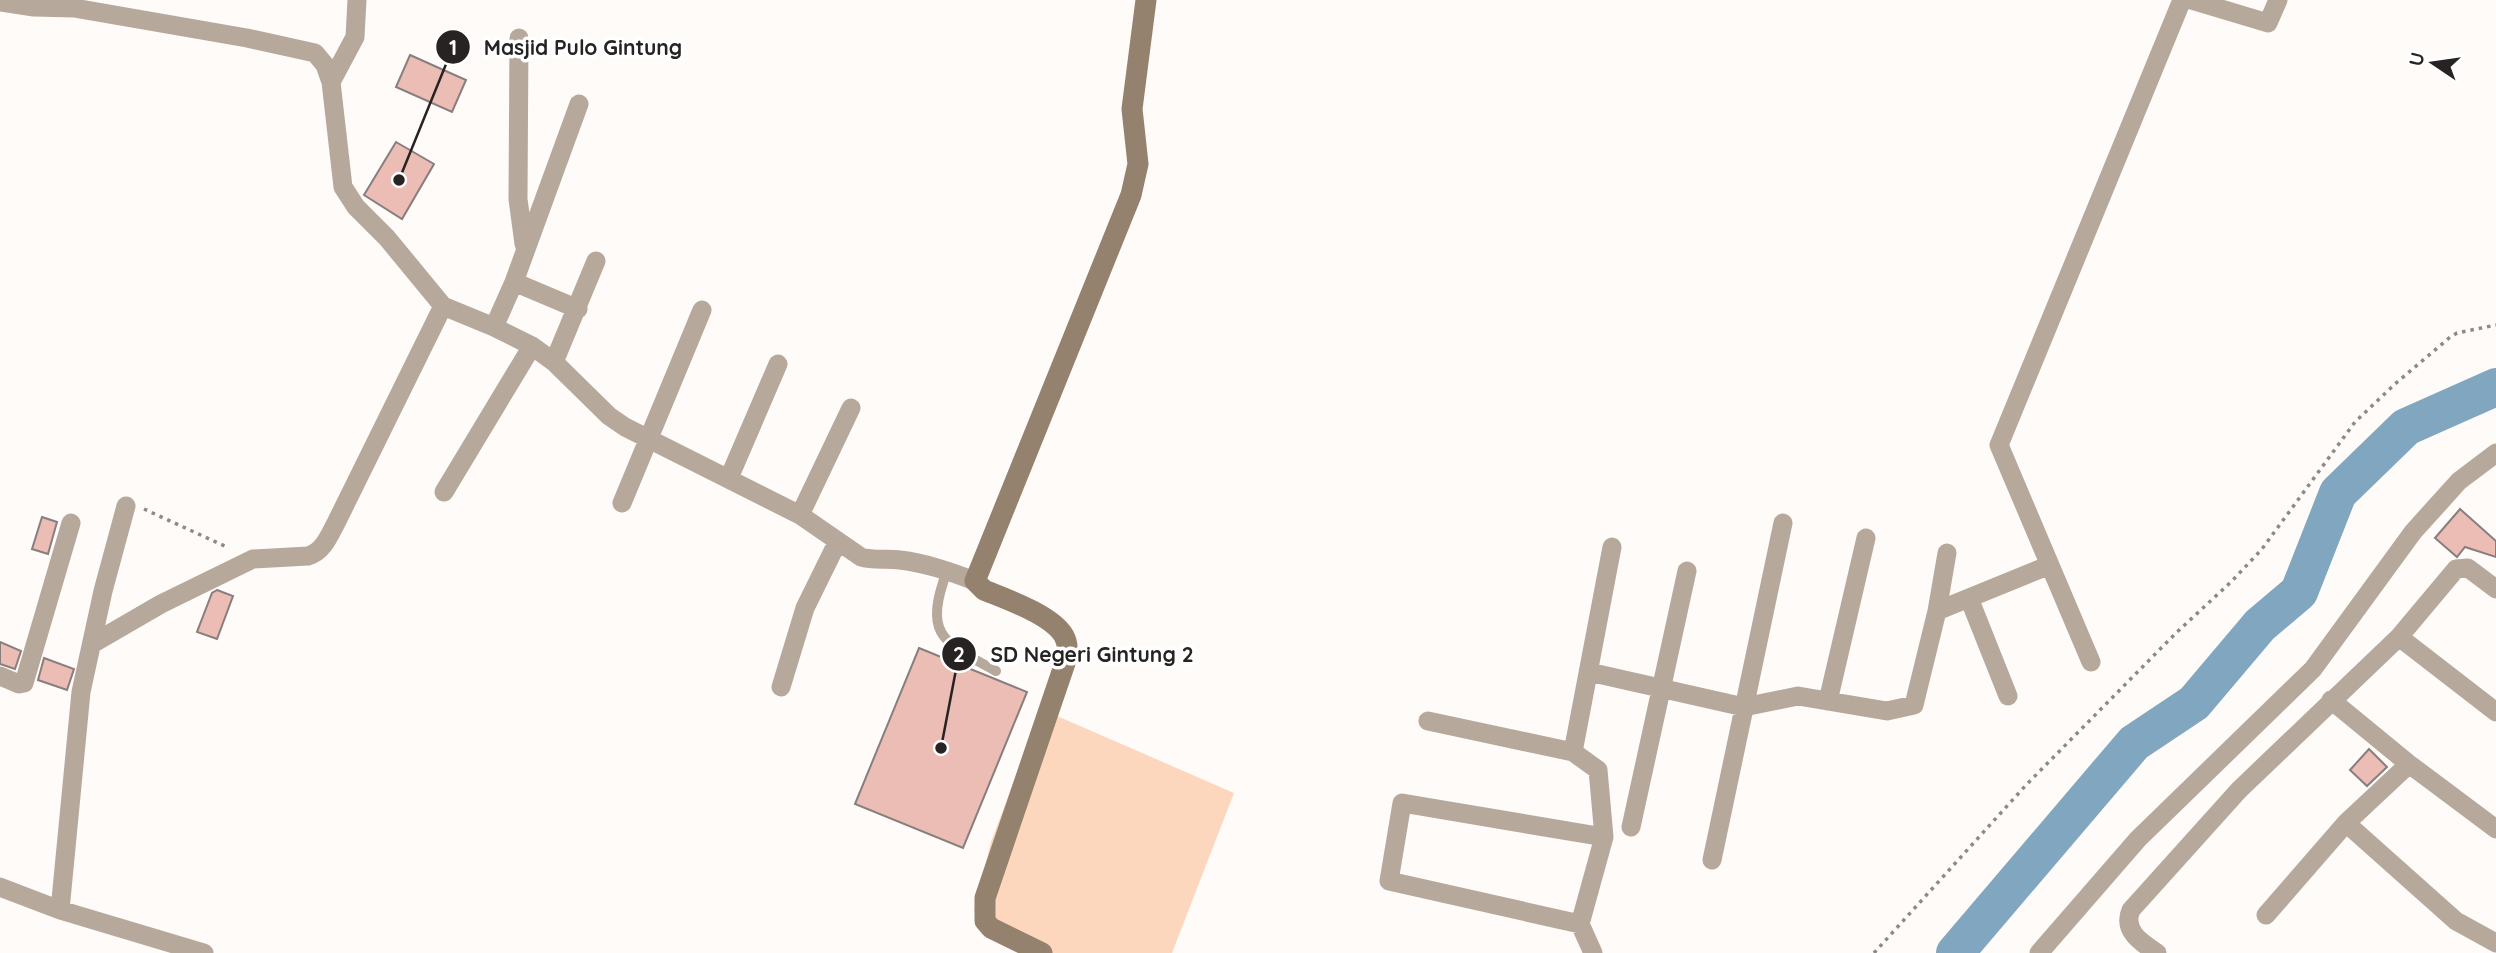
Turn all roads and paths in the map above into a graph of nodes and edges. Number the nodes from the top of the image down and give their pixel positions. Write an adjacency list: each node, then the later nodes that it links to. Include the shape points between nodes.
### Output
1 (357, 0): 8 (street, via 355,37)
2 (1146, 0): 39 (street, via 1132,109 1138,164 1131,195)
3 (2182, 0): 36 (street, via 1999,445)
4 (2191, 0): 5 (street, via 2269,23)
5 (2278, 0)
6 (0, 2): 8 (street, via 74,8 311,50 321,59)
7 (519, 38): 10 (street, via 518,198)
8 (331, 82): 13 (street, via 345,192)
9 (579, 104): 10 (street)
10 (525, 249): 12 (street)
11 (596, 261): 14 (street)
12 (514, 282): 14 (street); 17 (street)
13 (443, 306): 17 (street); 35 (street, via 320,550 308,556)
14 (578, 309): 19 (street)
15 (702, 310): 22 (street)
16 (2496, 325): 73 (path, via 2449,338 2355,422 2262,548 2027,784)
17 (494, 327): 18 (street)
18 (532, 346): 19 (street); 25 (street)
19 (554, 362): 22 (street, via 609,416)
20 (778, 364): 24 (street)
21 (851, 408): 28 (street)
22 (649, 441): 24 (street); 26 (street)
23 (2496, 453): 74 (street, via 2459,481 2413,531 2313,669 2138,839)
24 (729, 478): 28 (street)
25 (444, 492)
26 (622, 503)
27 (126, 506): 35 (path, via 135,505); 44 (street)
28 (800, 515): 32 (street)
29 (71, 523): 48 (street, via 24,683)
30 (1783, 523): 54 (street)
31 (1866, 538): 52 (street)
32 (837, 543): 37 (street, via 867,559 898,559); 49 (street, via 805,608)
33 (1612, 547): 47 (street)
34 (1948, 553): 42 (street)
35 (253, 559): 44 (street)
36 (2050, 565): 41 (street); 45 (street)
37 (947, 571): 39 (street); 46 (lane, via 936,622 940,631 955,649)
38 (1687, 571): 50 (street)
39 (975, 581): 71 (street, via 984,590 1052,623 1068,645 985,898 985,921 990,928)
40 (2496, 589): 43 (street, via 2460,567)
41 (1969, 598): 42 (street); 51 (street)
42 (1937, 611): 52 (street, via 1913,705 1887,711)
43 (2399, 637): 53 (street); 55 (street)
44 (92, 644): 65 (street, via 81,692)
45 (2091, 662)
46 (996, 671)
47 (1589, 672): 50 (street); 57 (street)
48 (0, 676)
49 (781, 687)
50 (1660, 688): 54 (street); 60 (street)
51 (2008, 696)
52 (1828, 701): 54 (street, via 1798,696)
53 (2331, 701): 58 (street); 69 (street, via 2239,790 2131,911 2132,932)
54 (1744, 707): 63 (street)
55 (2496, 712)
56 (1428, 721): 57 (street)
57 (1573, 752): 62 (street, via 1598,770)
58 (2409, 764): 59 (street); 61 (street)
59 (2346, 822): 66 (street); 68 (street, via 2456,921)
60 (1630, 827)
61 (2496, 829)
62 (1604, 837): 67 (street); 67 (street, via 1402,803 1389,881)
63 (1712, 860)
64 (0, 887): 65 (street)
65 (60, 910): 70 (street)
66 (2266, 915)
67 (1580, 924): 72 (street)
68 (2496, 943)
69 (2155, 952)
70 (204, 953)
71 (1042, 953)
72 (1593, 953)
73 (1874, 953)
74 (2039, 953)

